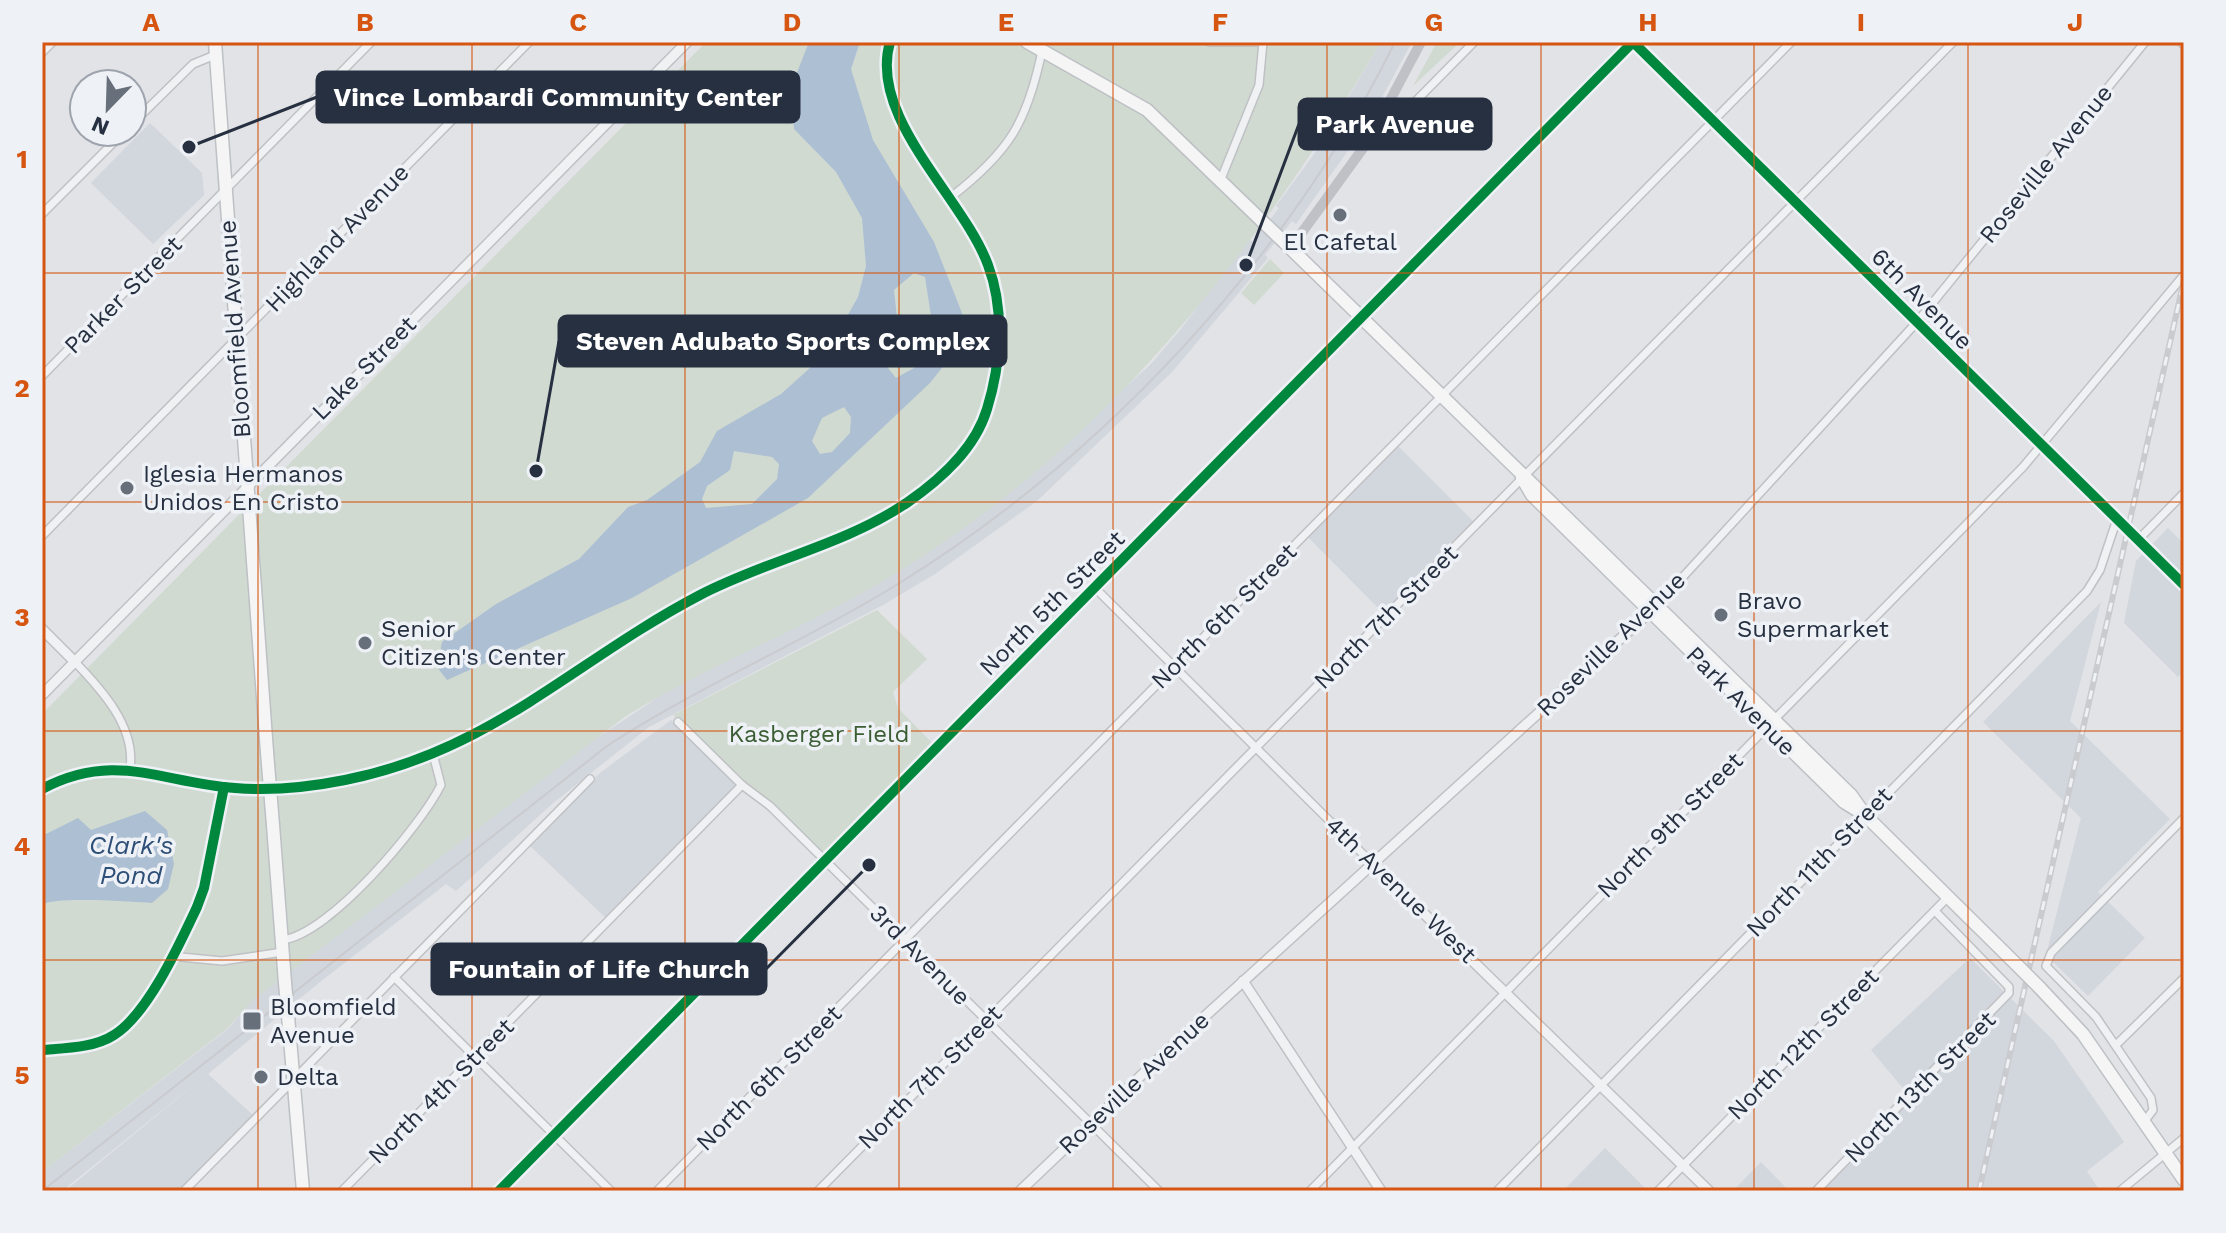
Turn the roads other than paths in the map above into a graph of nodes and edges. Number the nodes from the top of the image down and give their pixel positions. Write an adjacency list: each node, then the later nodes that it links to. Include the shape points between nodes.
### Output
1 (51, 42): 17 (street)
2 (371, 42): 24 (street, Parker Street)
3 (529, 42): 32 (street, Highland Avenue)
4 (687, 42): 37 (street, Lake Street)
5 (890, 42): 25 (street, via 888,75 896,109)
6 (1027, 42): 18 (main road, Park Avenue)
7 (1209, 42): 8 (street)
8 (1257, 42)
9 (1263, 42): 23 (street, via 1259,85)
10 (1421, 42): 20 (main road)
11 (1474, 42): 20 (street, via 1409,108)
12 (1633, 42): 21 (street, 6th Avenue); 30 (street, North 5th Street)
13 (1791, 42): 21 (street, North 6th Street)
14 (1953, 42): 26 (street, North 7th Street)
15 (2145, 42): 31 (street, Roseville Avenue)
16 (215, 48): 19 (street); 24 (main road, Bloomfield Avenue)
17 (42, 51)
18 (1042, 51): 23 (main road, Park Avenue, via 1137,102); 25 (street, via 1024,114 1006,148)
19 (148, 108)
20 (1386, 109): 28 (main road, via 1366,145)
21 (1713, 121): 26 (street, 6th Avenue); 34 (street, North 6th Street)
22 (108, 148): 27 (street)
23 (1221, 179): 28 (main road, Park Avenue, bridge)
24 (225, 190): 32 (main road, Bloomfield Avenue); 33 (street, Parker Street)
25 (951, 197): 52 (street, via 989,266 999,327 987,409 962,455 890,513 709,590 495,725)
26 (1795, 202): 31 (street, 6th Avenue); 36 (street, North 7th Street)
27 (42, 214)
28 (1287, 246): 30 (main road, Park Avenue)
29 (2184, 275): 35 (street, North 9th Street)
30 (1360, 318): 34 (main road, Park Avenue); 43 (street, North 5th Street)
31 (1917, 322): 35 (street, 6th Avenue); 44 (street, Roseville Avenue)
32 (236, 341): 37 (main road, Bloomfield Avenue); 40 (street, Highland Avenue)
33 (42, 376)
34 (1440, 397): 36 (main road, Park Avenue); 47 (street, North 6th Street)
35 (2042, 445): 39 (street, 6th Avenue); 50 (street, North 9th Street)
36 (1522, 478): 44 (main road, Park Avenue, via 1540,488); 51 (street, North 7th Street)
37 (246, 487): 46 (street, Lake Street); 65 (main road, Bloomfield Avenue, bridge)
38 (2184, 493): 41 (street)
39 (2118, 520): 41 (street, 6th Avenue, bridge); 58 (street, North 11th Street, via 2087,591)
40 (42, 536)
41 (2137, 539): 42 (street, 6th Avenue)
42 (2184, 585)
43 (1095, 588): 47 (street, 4th Avenue West); 60 (street, North 5th Street)
44 (1654, 608): 50 (main road, Park Avenue); 61 (street, Roseville Avenue)
45 (42, 629): 46 (street)
46 (75, 662): 48 (street, Lake Street); 53 (street, via 112,705 129,748)
47 (1174, 667): 51 (street, 4th Avenue West); 64 (street, North 6th Street)
48 (42, 695)
49 (678, 722): 55 (street, 3rd Avenue)
50 (1771, 723): 58 (main road, Park Avenue, via 1844,802); 70 (street, North 9th Street)
51 (1255, 748): 61 (street, 4th Avenue West); 71 (street, North 7th Street)
52 (433, 754): 56 (street, via 333,782); 65 (street, via 441,785 403,840)
53 (130, 768): 56 (street); 57 (street, via 87,774)
54 (590, 779): 67 (street)
55 (742, 785): 60 (street, 3rd Avenue); 74 (street, North 4th Street)
56 (224, 787): 66 (street, via 204,888)
57 (42, 789)
58 (1865, 815): 62 (main road, Park Avenue); 76 (street, North 11th Street)
59 (2184, 818): 72 (street, via 2051,953 2046,966)
60 (825, 861): 64 (street, 3rd Avenue); 79 (street, North 5th Street)
61 (1373, 864): 69 (street, Roseville Avenue); 70 (street, 4th Avenue West)
62 (1948, 897): 63 (street, North 12th Street); 77 (main road, Park Avenue, bridge, via 2078,1027)
63 (1935, 911): 83 (street, North 12th Street); 99 (street, North 13th Street, via 2009,987 2009,993)
64 (905, 940): 71 (street, 3rd Avenue); 90 (street, North 6th Street)
65 (283, 953): 66 (street, via 222,961); 75 (main road, Bloomfield Avenue, bridge)
66 (171, 956): 73 (street, via 135,1017 113,1036)
67 (394, 977): 74 (street); 75 (street)
68 (2184, 978): 72 (street)
69 (1243, 981): 78 (street, Roseville Avenue); 81 (street)
70 (1505, 992): 76 (street, 4th Avenue West); 81 (street, North 9th Street)
71 (987, 1021): 78 (street, 3rd Avenue); 91 (street, North 7th Street)
72 (2116, 1045): 77 (street, via 2153,1101 2152,1114)
73 (42, 1050)
74 (474, 1057): 79 (street); 87 (street, North 4th Street)
75 (293, 1080): 85 (street); 86 (main road, Bloomfield Avenue)
76 (1601, 1086): 83 (street, 4th Avenue West); 96 (street, North 11th Street)
77 (2144, 1122): 82 (main road, Park Avenue)
78 (1090, 1123): 92 (street, Roseville Avenue); 93 (street, 3rd Avenue)
79 (555, 1136): 88 (street, North 5th Street); 89 (street)
80 (2184, 1138): 82 (street)
81 (1353, 1147): 94 (street, North 9th Street); 95 (street)
82 (2167, 1154): 84 (main road, Park Avenue); 100 (street)
83 (1683, 1166): 97 (street, North 12th Street); 98 (street, 4th Avenue West)
84 (2184, 1180)
85 (184, 1191)
86 (303, 1191)
87 (342, 1191)
88 (499, 1191)
89 (611, 1191)
90 (657, 1191)
91 (818, 1191)
92 (1020, 1191)
93 (1159, 1191)
94 (1310, 1191)
95 (1381, 1191)
96 (1497, 1191)
97 (1658, 1191)
98 (1709, 1191)
99 (1816, 1191)
100 (2120, 1191)

